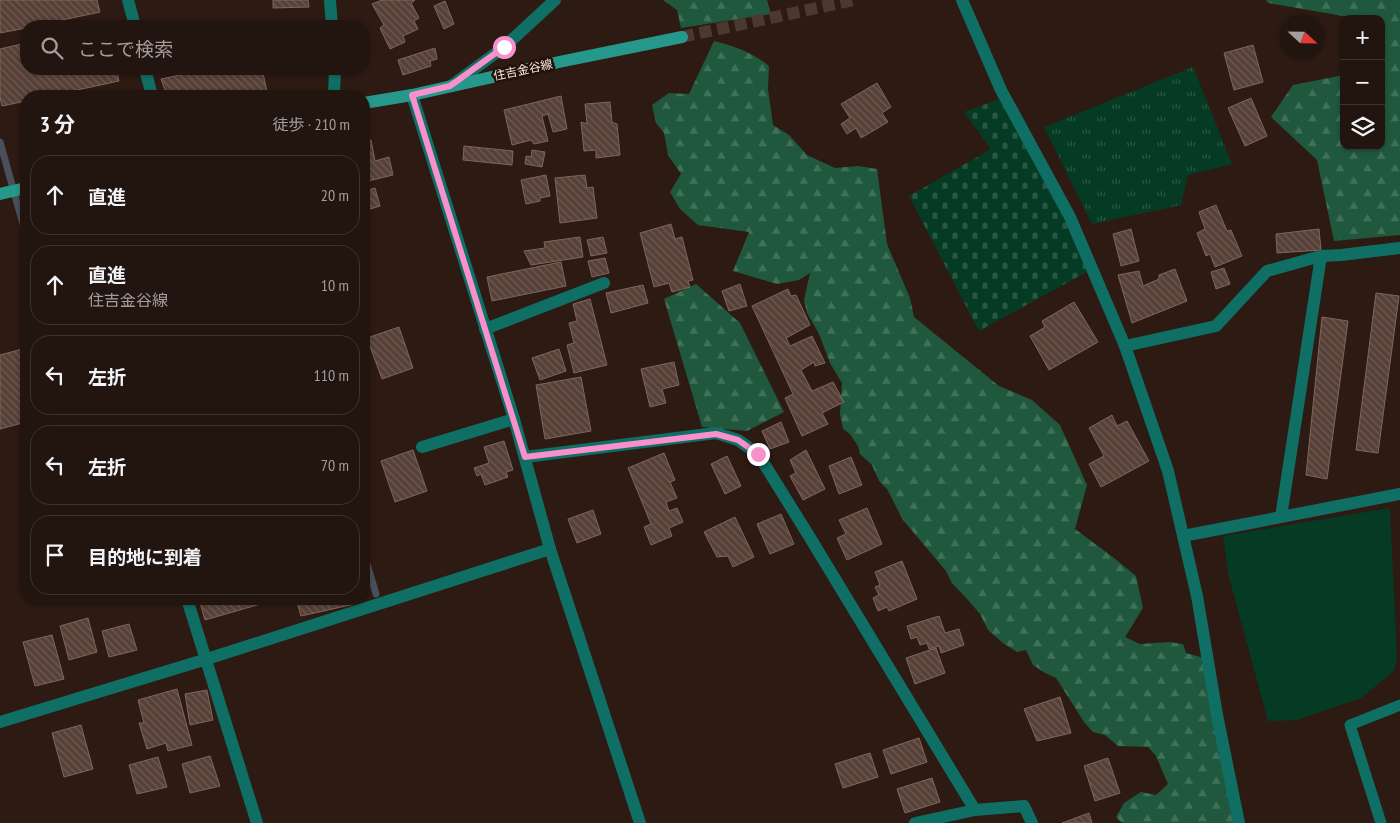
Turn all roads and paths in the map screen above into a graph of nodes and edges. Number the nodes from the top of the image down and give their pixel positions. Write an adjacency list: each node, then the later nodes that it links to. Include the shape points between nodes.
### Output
1 (128, 0): 5 (street)
2 (330, 0): 6 (street)
3 (555, 0): 10 (street, via 504,47)
4 (962, 0): 21 (street, via 1001,90 1070,218)
5 (133, 20)
6 (332, 20)
7 (682, 37): 10 (main road, 住吉金谷線)
8 (147, 75): 11 (street)
9 (335, 75): 12 (street)
10 (450, 86): 13 (main road, 住吉金谷線)
11 (150, 90)
12 (334, 90)
13 (412, 95): 14 (main road, 住吉金谷線); 20 (street)
14 (370, 102)
15 (20, 189): 16 (main road)
16 (0, 193)
17 (1400, 248): 18 (street)
18 (1321, 256): 21 (street, via 1267,271 1216,326); 26 (street)
19 (604, 283): 20 (street)
20 (485, 329): 22 (street)
21 (1125, 346): 27 (street, via 1168,471)
22 (514, 419): 23 (street); 24 (street)
23 (422, 447)
24 (525, 457): 28 (street); 33 (street, via 716,434 738,440 758,454)
25 (1400, 494): 26 (street)
26 (1281, 517): 27 (street)
27 (1183, 536): 38 (street)
28 (550, 549): 30 (street); 35 (street)
29 (190, 605): 30 (street)
30 (206, 659): 32 (street); 34 (street)
31 (1400, 705): 39 (lane, via 1350,725)
32 (0, 722)
33 (975, 810): 36 (street); 37 (street, via 1024,806)
34 (257, 823)
35 (640, 823)
36 (915, 823)
37 (1032, 823)
38 (1239, 823)
39 (1381, 823)

